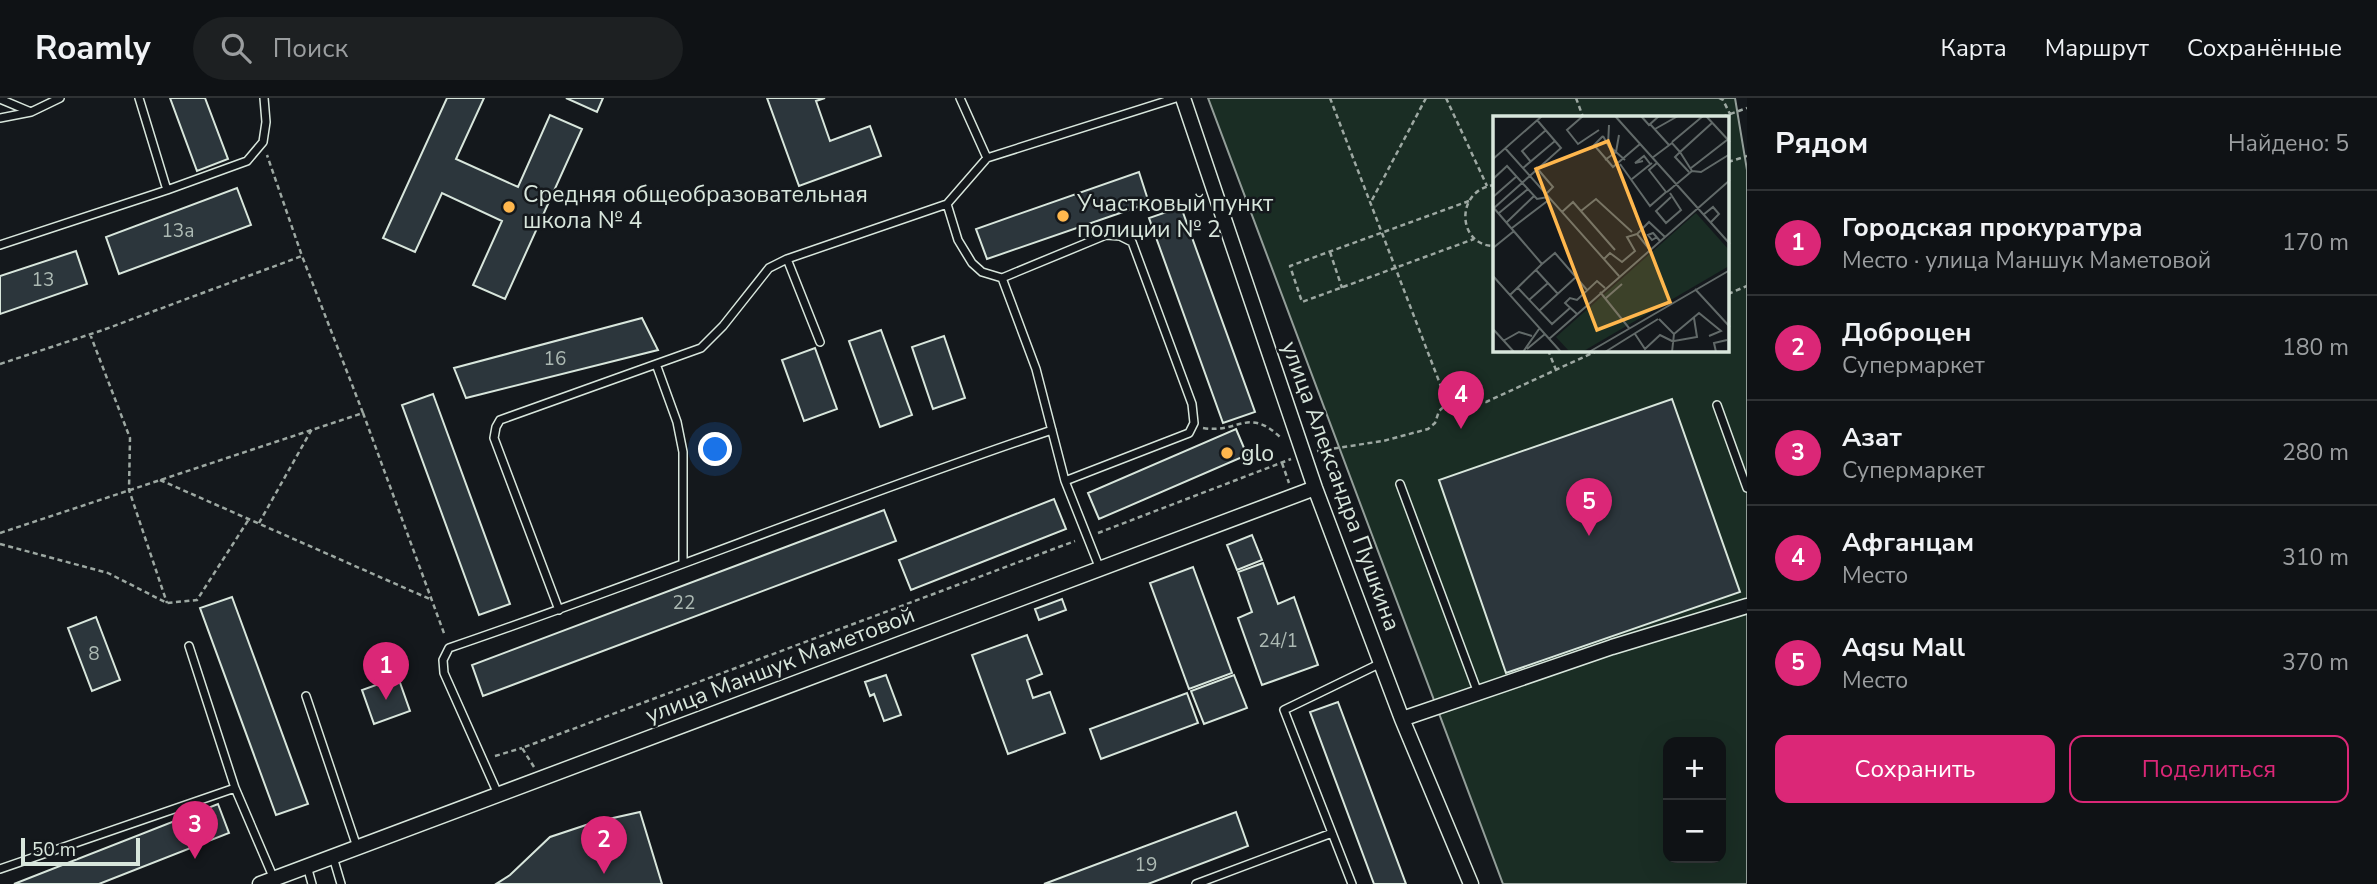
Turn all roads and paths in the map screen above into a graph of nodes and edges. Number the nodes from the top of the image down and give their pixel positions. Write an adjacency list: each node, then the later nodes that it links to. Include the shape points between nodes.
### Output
1 (60, 98): 14 (lane)
2 (139, 98): 25 (lane)
3 (264, 98): 19 (lane)
4 (960, 98): 21 (lane)
5 (1177, 98): 21 (lane)
6 (1183, 98): 54 (street, улица Александра Пушкина)
7 (1330, 98): 26 (path)
8 (1426, 98): 26 (path)
9 (1446, 98): 24 (path)
10 (1576, 98): 16 (path)
11 (1719, 98): 15 (path)
12 (0, 99): 14 (lane)
13 (1747, 108): 15 (path)
14 (31, 113): 18 (lane)
15 (1730, 114): 17 (path)
16 (1583, 116)
17 (1724, 116)
18 (0, 118)
19 (263, 142): 25 (lane, via 247,161); 34 (path)
20 (1747, 156): 22 (path)
21 (987, 158): 28 (lane)
22 (1730, 161)
23 (1493, 185): 24 (path)
24 (1487, 186): 27 (path)
25 (167, 190): 31 (lane)
26 (1371, 201): 29 (path)
27 (1468, 201): 29 (path); 30 (path, via 1467,228)
28 (947, 204): 35 (lane); 37 (lane, via 958,240 972,263 982,272)
29 (1383, 232): 33 (path); 36 (path)
30 (1474, 239): 32 (path); 36 (path)
31 (0, 245)
32 (1493, 246)
33 (1330, 252): 39 (path); 39 (path, via 1290,266 1302,302)
34 (302, 256): 41 (path); 50 (path)
35 (787, 258): 42 (lane); 45 (lane, via 769,268 701,348)
36 (1397, 268): 39 (path); 48 (path)
37 (1002, 278): 51 (lane, via 1106,235 1132,242 1192,404); 53 (lane, via 1036,369)
38 (1747, 286): 40 (path)
39 (1342, 288)
40 (1730, 292)
41 (90, 334): 46 (path); 61 (path, via 130,438)
42 (820, 342)
43 (1549, 352): 47 (path)
44 (1595, 352): 47 (path)
45 (656, 363): 68 (lane, via 677,422 682,452); 73 (lane, via 500,420 496,427 494,438)
46 (0, 364)
47 (1556, 371): 48 (path, via 1486,402 1462,396)
48 (1448, 403): 54 (path, via 1428,429)
49 (1717, 405): 60 (lane)
50 (363, 413): 52 (path); 70 (path)
51 (1194, 424): 54 (path, via 1206,429 1253,421 1266,424); 57 (lane, via 1189,433)
52 (312, 429): 56 (path); 64 (path)
53 (1052, 430): 57 (lane); 68 (lane)
54 (1301, 456): 55 (path); 59 (street, улица Александра Пушкина)
55 (1282, 463): 62 (path); 66 (path)
56 (160, 480): 61 (path); 63 (path)
57 (1065, 481): 66 (lane)
58 (1400, 484): 77 (lane)
59 (1315, 488): 62 (street, улица Маншук Маметовой); 76 (street, улица Александра Пушкина)
60 (1747, 488)
61 (129, 490): 65 (path); 71 (path)
62 (1294, 496): 69 (street, улица Маншук Маметовой)
63 (249, 519): 64 (path); 71 (path, via 197,600)
64 (258, 523): 70 (path)
65 (0, 533)
66 (1087, 537): 69 (lane); 80 (path)
67 (0, 544): 71 (path, via 107,573)
68 (683, 562): 73 (lane)
69 (1100, 569): 82 (street, улица Маншук Маметовой)
70 (432, 600): 75 (path)
71 (167, 603)
72 (1747, 606): 77 (street)
73 (559, 610): 75 (lane)
74 (189, 646): 83 (lane)
75 (449, 648): 81 (lane, via 443,660 444,673)
76 (1381, 663): 79 (street, улица Александра Пушкина); 85 (lane, via 1284,710)
77 (1478, 693): 79 (street)
78 (306, 696): 86 (lane)
79 (1402, 719): 95 (street, улица Александра Пушкина)
80 (522, 748): 81 (path); 82 (path)
81 (483, 760): 84 (lane)
82 (541, 779): 84 (street, улица Маншук Маметовой)
83 (235, 788): 89 (lane); 90 (lane)
84 (499, 794): 86 (street, улица Маншук Маметовой)
85 (1332, 833): 93 (lane); 94 (lane)
86 (357, 848): 87 (street, улица Маншук Маметовой)
87 (333, 857): 88 (street, улица Маншук Маметовой); 92 (lane)
88 (307, 866): 90 (street, улица Маншук Маметовой); 91 (lane)
89 (0, 869)
90 (267, 881)
91 (312, 884)
92 (341, 884)
93 (1196, 884)
94 (1352, 884)
95 (1471, 884)

